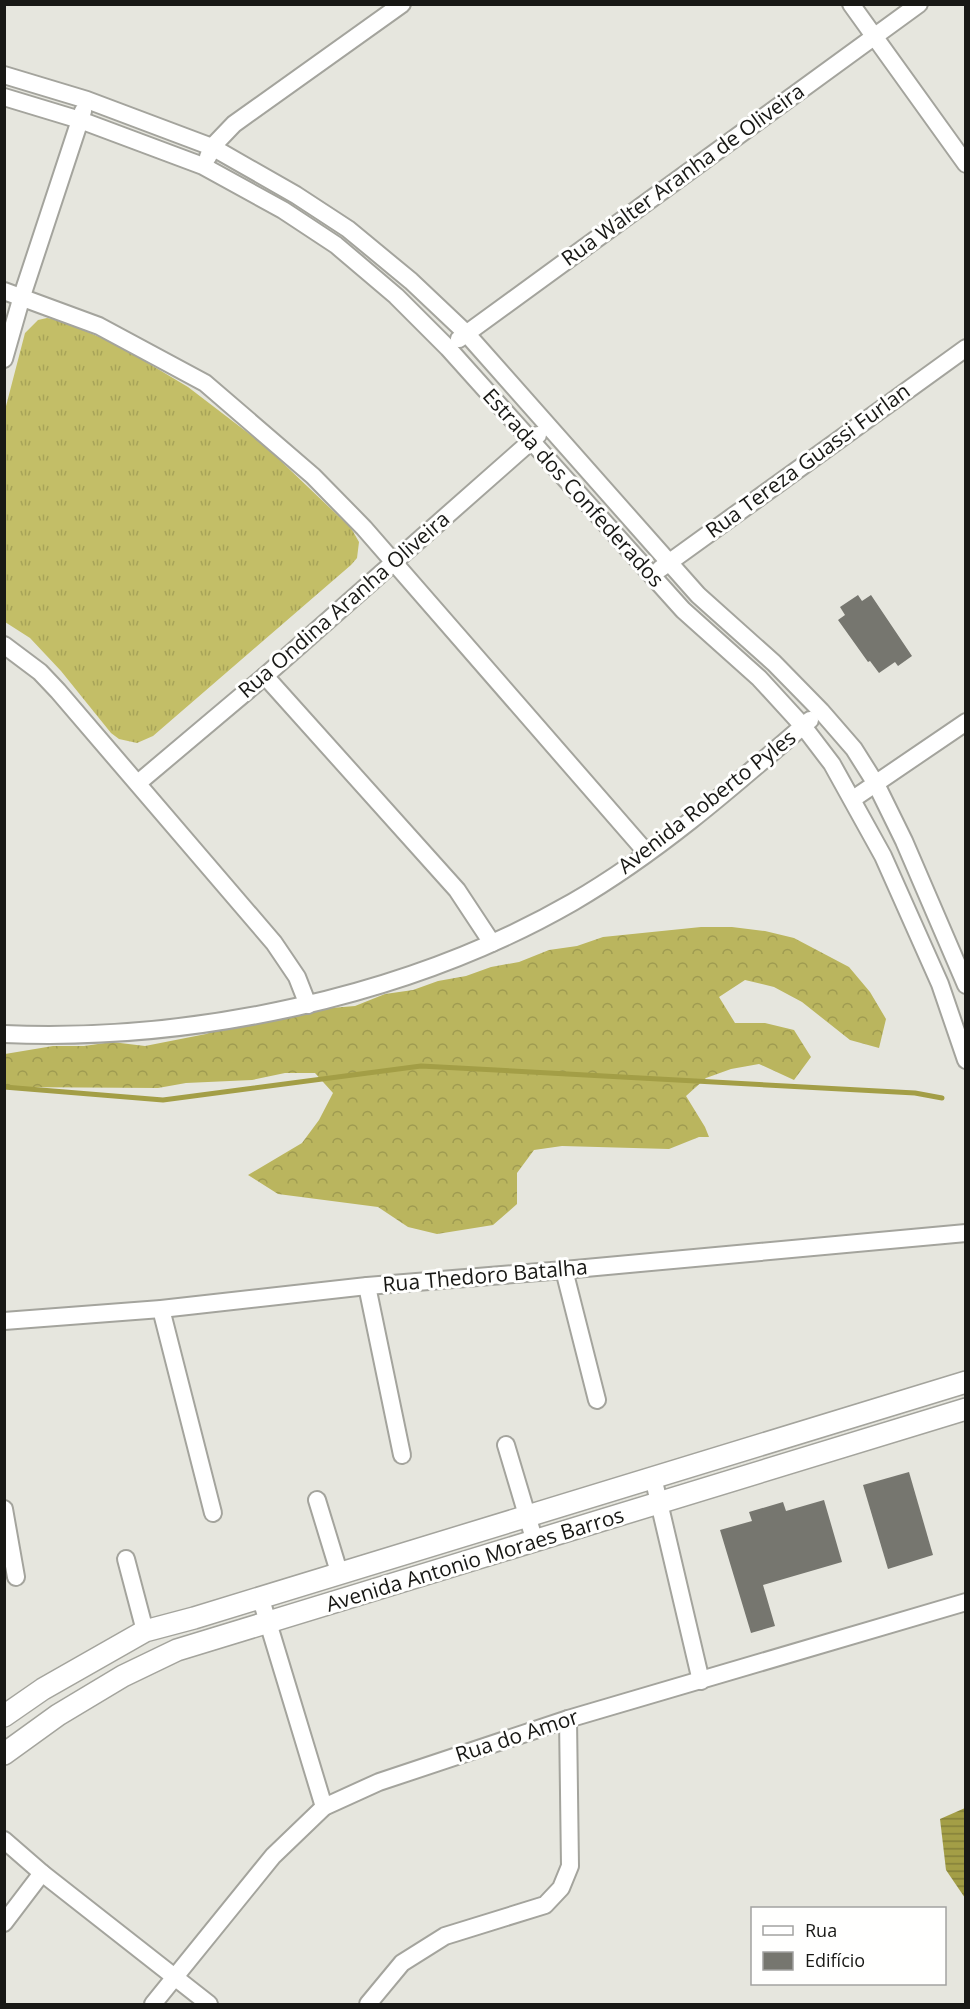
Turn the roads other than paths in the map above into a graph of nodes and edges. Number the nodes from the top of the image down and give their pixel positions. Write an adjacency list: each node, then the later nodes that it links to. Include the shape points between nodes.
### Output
1 (402, 4): 9 (street, via 234,124)
2 (851, 4): 4 (street)
3 (919, 4): 4 (street, Rua Walter Aranha de Oliveira)
4 (874, 37): 10 (street); 14 (street, Rua Walter Aranha de Oliveira)
5 (4, 75): 7 (street, Estrada dos Confederados)
6 (4, 97): 8 (street, Estrada dos Confederados)
7 (87, 100): 8 (street); 9 (street, Estrada dos Confederados)
8 (80, 120): 11 (street, Estrada dos Confederados); 13 (street)
9 (212, 147): 11 (street); 14 (street, Estrada dos Confederados, via 348,229)
10 (966, 164)
11 (203, 166): 15 (street, Estrada dos Confederados, via 283,210 336,245 396,296)
12 (4, 291): 13 (street)
13 (22, 296): 17 (street); 20 (street, via 99,326 205,383 313,476)
14 (466, 333): 15 (street, Rua Walter Aranha de Oliveira); 18 (street, Estrada dos Confederados)
15 (448, 348): 19 (street, Estrada dos Confederados)
16 (966, 348): 21 (street, Rua Tereza Guassi Furlan)
17 (4, 358)
18 (548, 426): 19 (street, Rua Ondina Aranha Oliveira); 21 (street, Estrada dos Confederados)
19 (532, 441): 20 (street, Rua Ondina Aranha Oliveira); 22 (street, Estrada dos Confederados)
20 (393, 562): 24 (street, Rua Ondina Aranha Oliveira); 31 (street)
21 (668, 562): 22 (street, Rua Tereza Guassi Furlan); 25 (street, Estrada dos Confederados, via 698,596)
22 (652, 576): 27 (street, Estrada dos Confederados, via 683,610 759,678)
23 (4, 645): 28 (street, via 40,672)
24 (265, 676): 28 (street, Rua Ondina Aranha Oliveira); 32 (street, via 457,890)
25 (821, 711): 27 (street, Avenida Roberto Pyles); 29 (street, Estrada dos Confederados, via 854,749)
26 (966, 722): 29 (street)
27 (803, 726): 30 (street, Estrada dos Confederados); 31 (street, Avenida Roberto Pyles, via 712,804)
28 (138, 783): 34 (street, via 274,943 297,977)
29 (876, 784): 30 (street); 33 (street, Estrada dos Confederados)
30 (853, 799): 36 (street, Estrada dos Confederados, via 940,984)
31 (647, 853): 32 (street, Avenida Roberto Pyles, via 573,902)
32 (492, 943): 34 (street, Avenida Roberto Pyles, via 408,976)
33 (966, 986)
34 (308, 1005): 35 (street, Avenida Roberto Pyles, via 172,1027 91,1035)
35 (4, 1034)
36 (966, 1060)
37 (966, 1233): 38 (street, Rua Thedoro Batalha)
38 (564, 1270): 39 (street, Rua Thedoro Batalha); 43 (street)
39 (367, 1286): 40 (street, Rua Thedoro Batalha); 46 (street)
40 (161, 1309): 41 (street, Rua Thedoro Batalha); 51 (street)
41 (4, 1321)
42 (966, 1382): 47 (street, Avenida Antonio Moraes Barros)
43 (597, 1400)
44 (966, 1409): 49 (street, Avenida Antonio Moraes Barros)
45 (506, 1445): 52 (street)
46 (402, 1455)
47 (653, 1477): 49 (street); 52 (street, Avenida Antonio Moraes Barros)
48 (317, 1500): 55 (street)
49 (660, 1504): 53 (street, Avenida Antonio Moraes Barros); 61 (street)
50 (4, 1509): 56 (street)
51 (213, 1513)
52 (527, 1515): 53 (street); 55 (street, Avenida Antonio Moraes Barros)
53 (535, 1542): 59 (street, Avenida Antonio Moraes Barros)
54 (126, 1559): 60 (street)
55 (339, 1572): 57 (street, Avenida Antonio Moraes Barros)
56 (16, 1577)
57 (260, 1596): 59 (street); 60 (street, Avenida Antonio Moraes Barros)
58 (966, 1602): 61 (street, Rua do Amor)
59 (269, 1623): 64 (street, Avenida Antonio Moraes Barros, via 177,1650 123,1676 58,1715); 65 (street)
60 (146, 1631): 62 (street, Avenida Antonio Moraes Barros, via 43,1689)
61 (701, 1681): 63 (street, Rua do Amor)
62 (4, 1716)
63 (568, 1719): 65 (street, Rua do Amor, via 379,1782); 72 (street, via 570,1866 561,1888 545,1905 445,1936 402,1964)
64 (4, 1754)
65 (324, 1807): 69 (street, Rua do Amor, via 273,1856)
66 (4, 1840): 67 (street)
67 (42, 1873): 68 (street); 69 (street)
68 (4, 1923)
69 (174, 1977): 70 (street, Rua do Amor); 71 (street)
70 (153, 2004)
71 (209, 2004)
72 (368, 2004)

